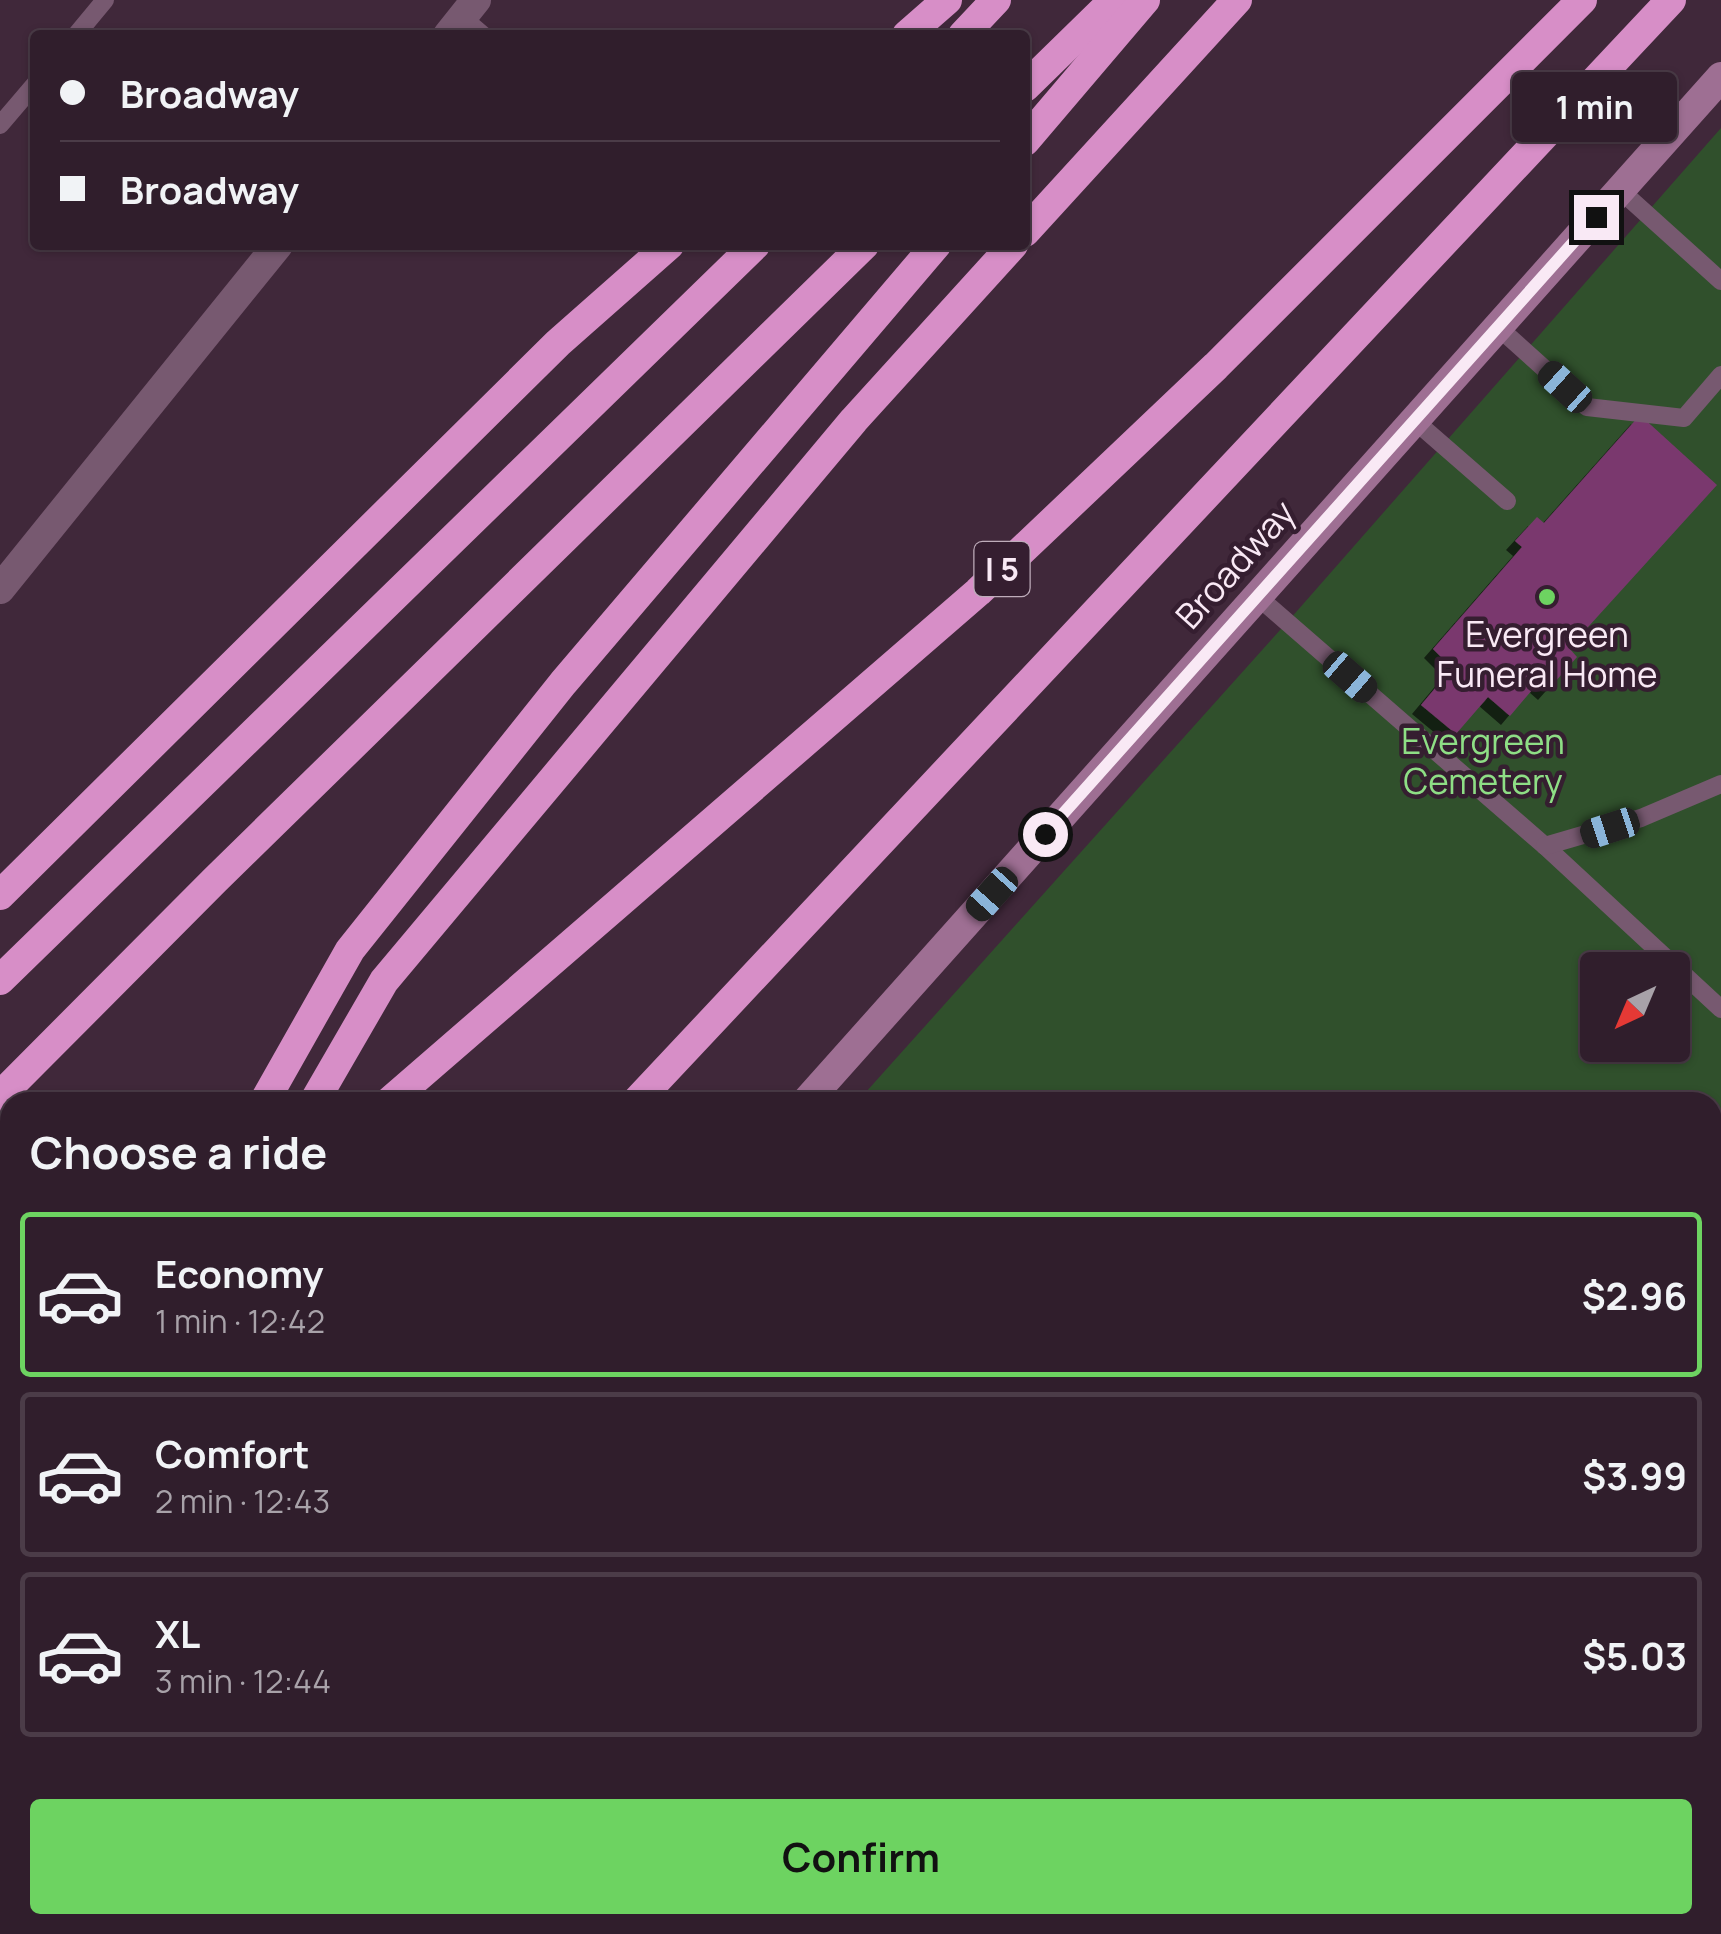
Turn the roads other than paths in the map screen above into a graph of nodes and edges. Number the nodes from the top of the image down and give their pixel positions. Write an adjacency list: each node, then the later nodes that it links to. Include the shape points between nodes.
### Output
1 (105, 0): 9 (lane)
2 (947, 0): 10 (highway)
3 (996, 0): 11 (highway)
4 (1114, 0): 13 (highway)
5 (1145, 0): 16 (highway)
6 (1236, 0): 18 (highway)
7 (1582, 0): 40 (highway, I 5, via 1216,366 978,592)
8 (1671, 0): 41 (highway)
9 (80, 30)
10 (913, 30)
11 (967, 30)
12 (1721, 76): 17 (street, Broadway)
13 (1030, 82)
14 (30, 90): 15 (lane)
15 (0, 125)
16 (1030, 135)
17 (1620, 190): 25 (lane); 26 (street, Broadway)
18 (1030, 227)
19 (274, 250): 30 (street)
20 (663, 250): 34 (highway, via 558,343)
21 (749, 250): 35 (highway)
22 (859, 250): 37 (highway)
23 (932, 250): 38 (highway, via 562,683 350,950)
24 (1008, 250): 39 (highway, via 854,420 384,981)
25 (1721, 281)
26 (1498, 327): 27 (lane, via 1587,407 1684,418); 28 (street, Broadway)
27 (1721, 375)
28 (1414, 420): 29 (lane); 31 (street, Broadway)
29 (1507, 501)
30 (0, 589)
31 (1258, 596): 33 (lane); 42 (street, Broadway)
32 (1721, 784): 33 (lane, via 1641,818)
33 (1546, 846): 36 (lane)
34 (0, 896)
35 (0, 980)
36 (1721, 1010)
37 (4, 1092)
38 (270, 1092)
39 (320, 1092)
40 (401, 1092)
41 (645, 1092)
42 (815, 1092)

